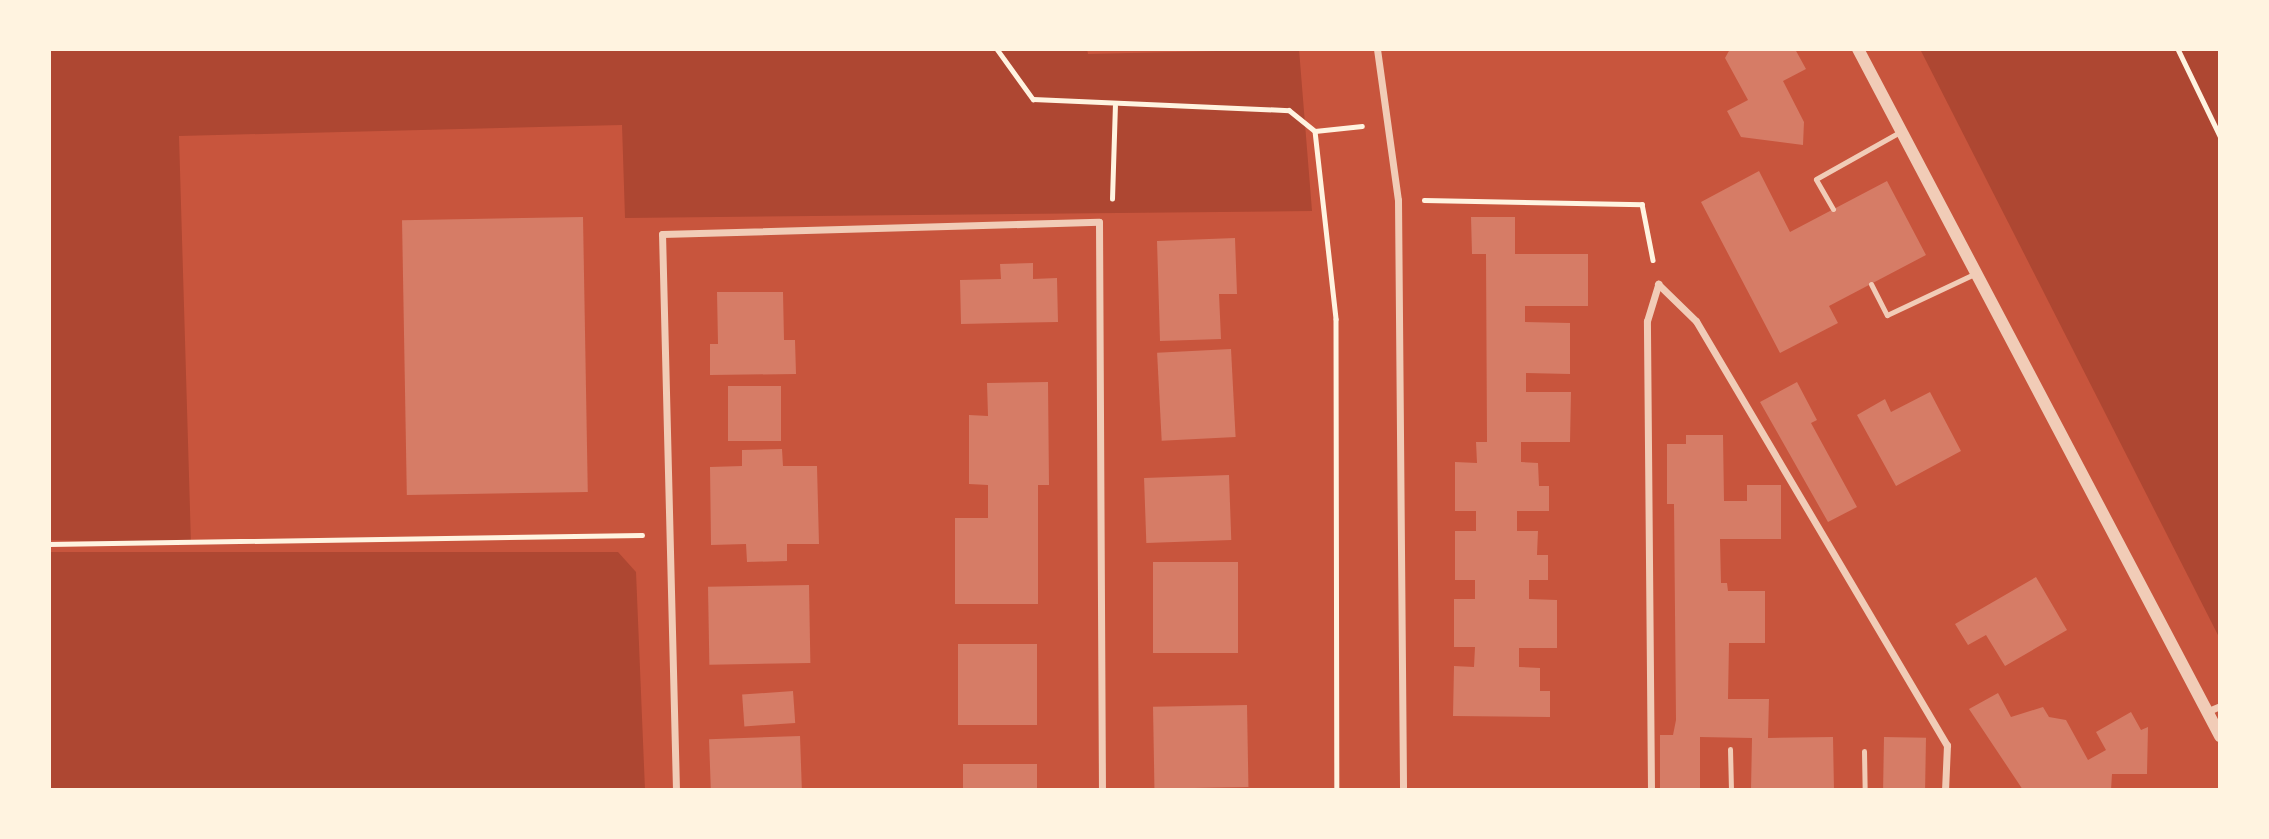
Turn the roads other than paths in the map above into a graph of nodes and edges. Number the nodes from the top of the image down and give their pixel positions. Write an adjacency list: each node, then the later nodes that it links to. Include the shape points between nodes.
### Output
1 (1377, 49): 14 (street, via 1398,200)
2 (1858, 49): 3 (street)
3 (1898, 133): 4 (lane, via 1816,179); 5 (street)
4 (1833, 209)
5 (1974, 274): 6 (lane, via 1887,315); 8 (street)
6 (1871, 284)
7 (2220, 706): 8 (street)
8 (2206, 712): 9 (street)
9 (2220, 736)
10 (1730, 749): 16 (lane)
11 (1864, 751): 17 (lane)
12 (676, 790): 13 (street, via 662,234 1098,222)
13 (1102, 790)
14 (1403, 790)
15 (1651, 790): 18 (street, via 1647,321 1658,284 1696,321 1947,745)
16 (1731, 790)
17 (1866, 790)
18 (1945, 790)

